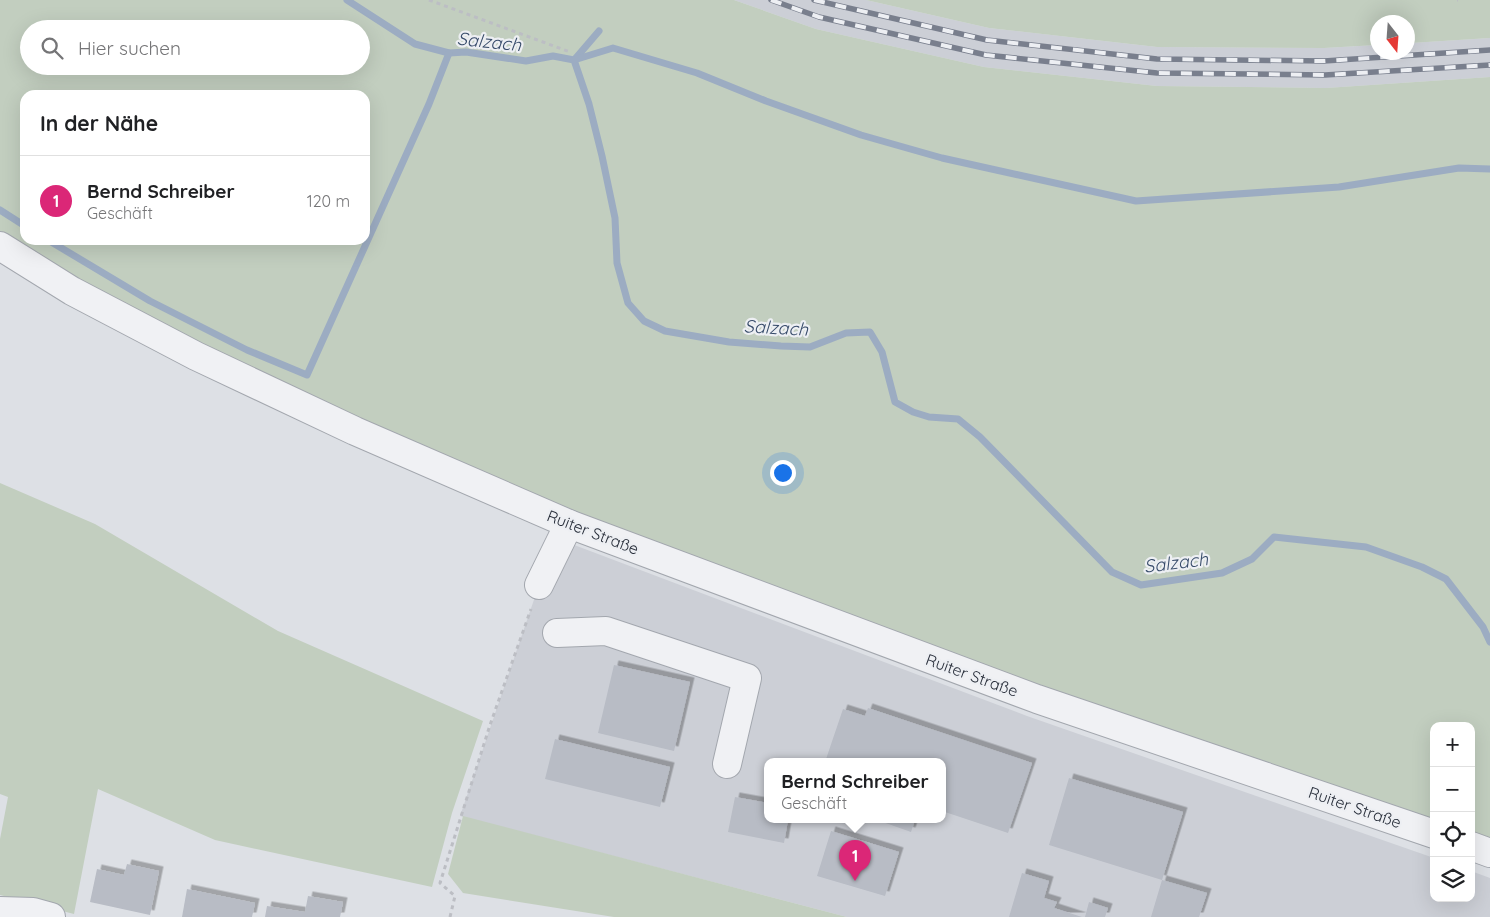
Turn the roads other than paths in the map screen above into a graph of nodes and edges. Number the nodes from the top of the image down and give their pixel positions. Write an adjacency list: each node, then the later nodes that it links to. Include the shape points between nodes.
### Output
1 (0, 246): 2 (street, Ruiter Straße, via 72,291 196,356 355,431)
2 (569, 524): 3 (street); 6 (street, Ruiter Straße, via 1037,699)
3 (539, 585)
4 (557, 633): 5 (street, via 606,631 747,678)
5 (727, 764)
6 (1430, 833)
7 (1475, 847): 8 (street)
8 (1490, 853)
9 (0, 911): 10 (street, via 33,912)
10 (51, 917)

